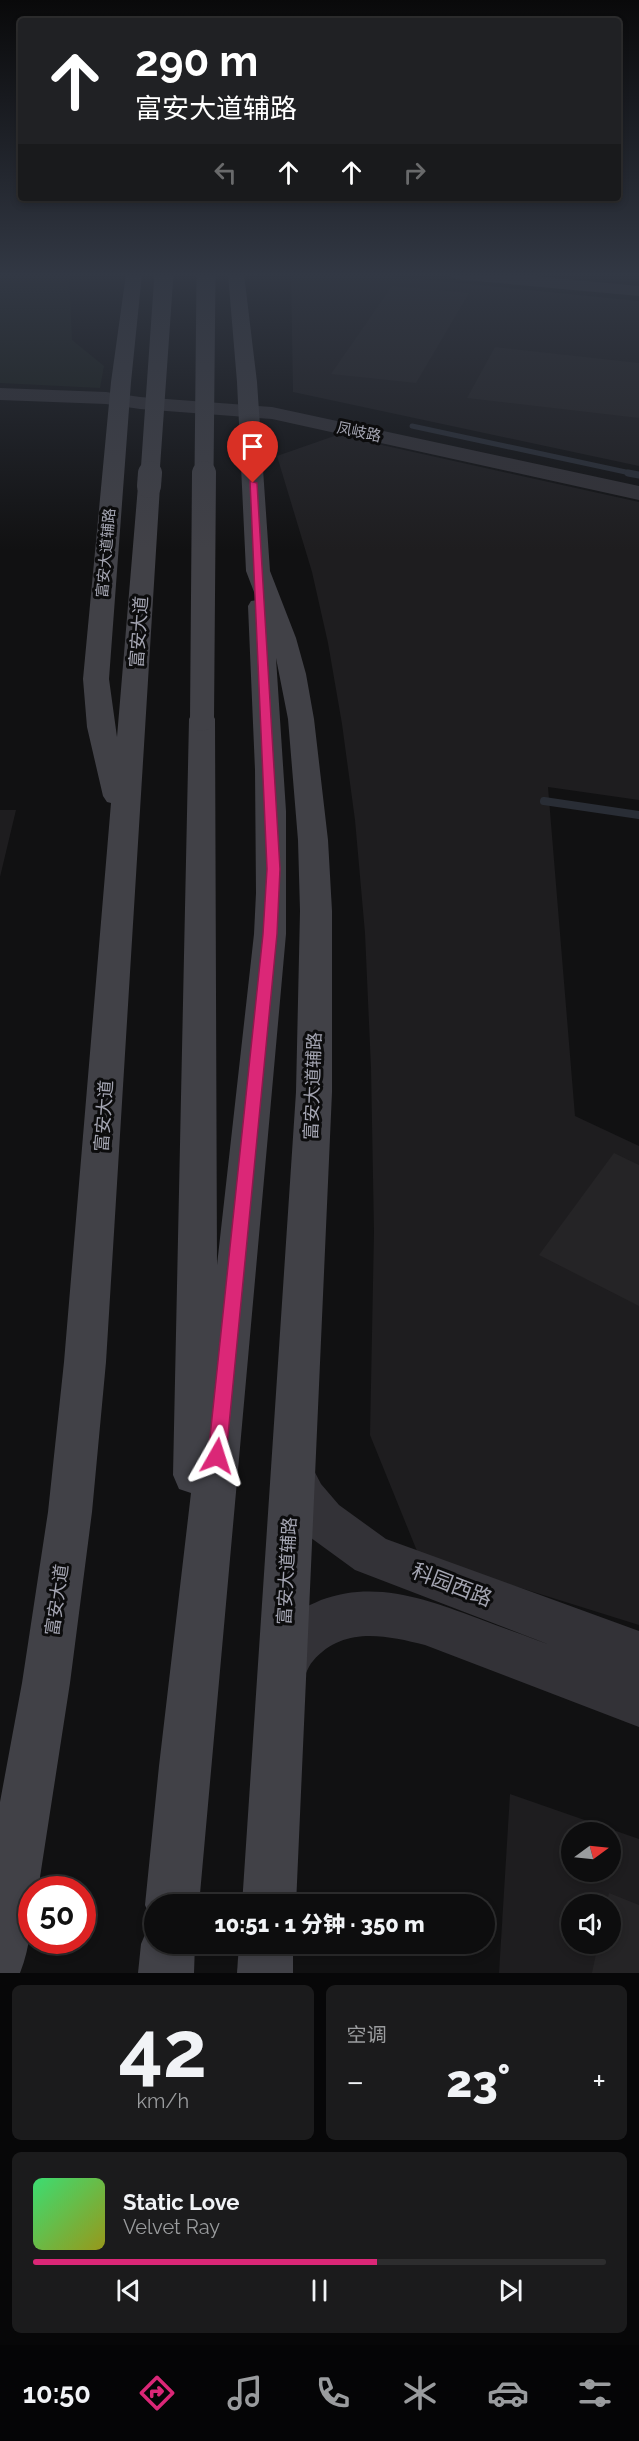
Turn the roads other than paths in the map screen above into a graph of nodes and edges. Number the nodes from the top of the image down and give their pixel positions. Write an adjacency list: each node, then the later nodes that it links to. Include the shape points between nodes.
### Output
1 (120, 366): 6 (main road, 富安大道辅路)
2 (157, 366): 10 (main road, 富安大道, bridge)
3 (205, 366): 15 (main road, bridge, via 194,1582)
4 (247, 366): 7 (main road, 富安大道辅路)
5 (0, 394): 6 (street, 凤岐路)
6 (115, 398): 7 (street, 凤岐路); 10 (main road, 富安大道辅路, via 96,679)
7 (248, 398): 8 (street, 凤岐路, via 398,440); 9 (main road, 富安大道辅路)
8 (639, 493)
9 (258, 571): 11 (main road, 富安大道辅路, via 283,638 301,719 316,900 314,1092); 15 (main road, via 272,808 270,934)
10 (124, 830): 18 (main road, 富安大道, via 94,1253 70,1512 46,1683)
11 (292, 1475): 12 (street, 科园西路, via 323,1520 371,1555); 13 (main road, 富安大道辅路)
12 (639, 1655)
13 (282, 1668): 14 (street, via 296,1643 318,1626 341,1616 397,1614); 17 (main road, 富安大道辅路)
14 (639, 1702)
15 (183, 1787): 16 (main road)
16 (173, 1894)
17 (269, 1894)
18 (0, 1954)
19 (167, 1954): 21 (main road)
20 (266, 1954): 22 (main road)
21 (166, 1973)
22 (265, 1973)

